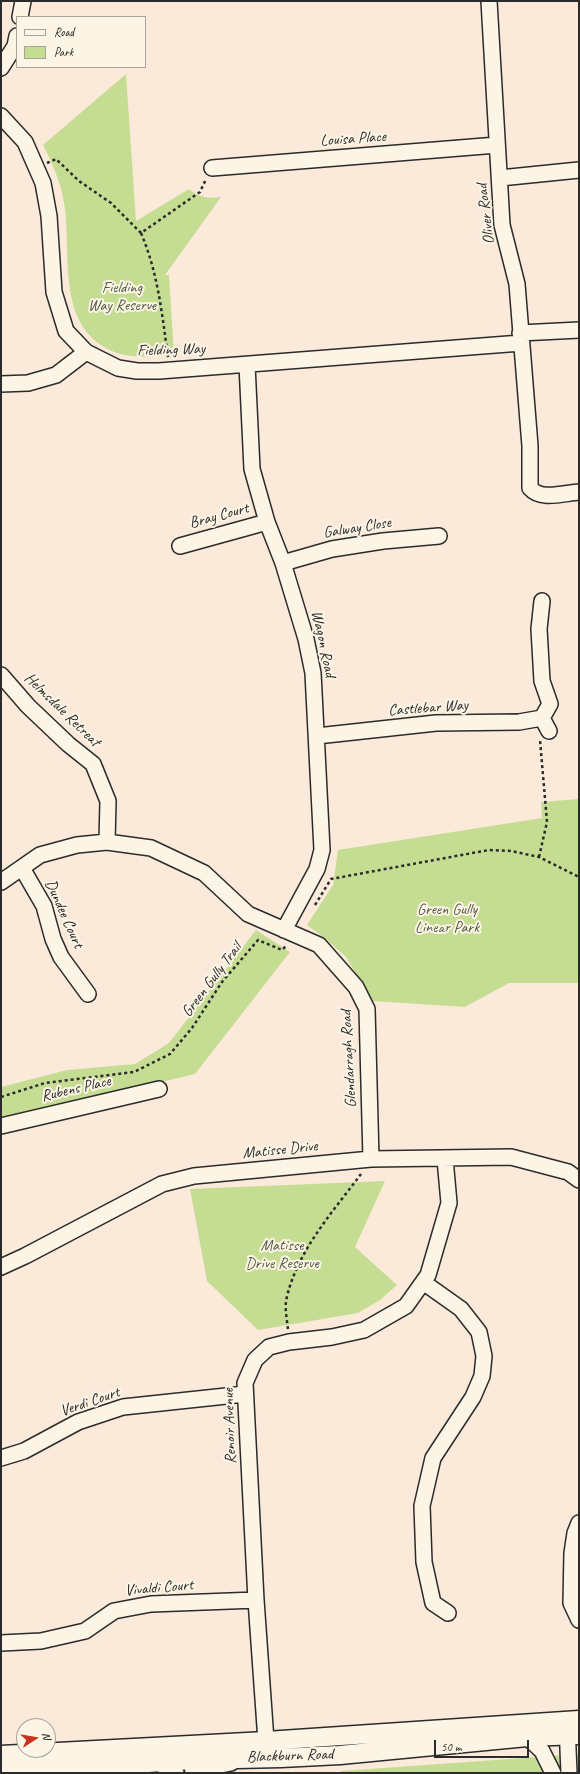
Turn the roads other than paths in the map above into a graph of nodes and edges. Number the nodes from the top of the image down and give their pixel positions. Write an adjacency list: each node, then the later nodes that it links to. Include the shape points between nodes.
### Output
1 (23, 1): 3 (street)
2 (489, 1): 7 (street, Oliver Road)
3 (20, 16)
4 (16, 41): 5 (street)
5 (1, 68)
6 (1, 116): 13 (street, Fielding Way, via 25,142 43,183 49,216 54,292 66,331)
7 (497, 145): 8 (street, Louisa Place); 10 (street, Oliver Road)
8 (212, 168)
9 (579, 170): 10 (street)
10 (500, 178): 12 (street, Oliver Road, via 502,225 517,284)
11 (579, 330): 12 (street, Fielding Way)
12 (521, 338): 14 (street, Fielding Way); 16 (street, Oliver Road, via 530,446 530,488 535,494 542,495)
13 (86, 352): 14 (street, Fielding Way, via 118,368 137,371); 15 (street, via 56,376 28,383)
14 (247, 365): 17 (street, Wagon Road, via 252,469)
15 (1, 384)
16 (579, 492)
17 (267, 522): 19 (street, Bray Court); 20 (street, Wagon Road)
18 (439, 536): 20 (street, Galway Close, via 332,549)
19 (180, 546)
20 (283, 563): 23 (street, Wagon Road, via 306,639 313,672)
21 (542, 601): 23 (street, Castlebar Way, via 538,630 542,681 550,704 546,724 436,723)
22 (1, 675): 24 (street, Helmsdale Retreat, via 28,706 93,764 108,801)
23 (317, 736): 27 (street, Wagon Road, via 322,850 317,869)
24 (107, 842): 25 (street, Glendarragh Road, via 78,845 40,855); 27 (street, Glendarragh Road, via 151,848 204,873 248,914)
25 (22, 868): 26 (street, Glendarragh Road); 28 (street, Dundee Court, via 44,906 53,939 61,956)
26 (1, 882)
27 (290, 932): 31 (street, Glendarragh Road, via 319,945 356,987 367,1009)
28 (88, 994)
29 (159, 1089): 30 (street, Rubens Place)
30 (1, 1126)
31 (371, 1159): 32 (street, Matisse Drive); 34 (street, Matisse Drive, via 194,1176 162,1184)
32 (446, 1159): 33 (street, Matisse Drive, via 512,1157 568,1172); 35 (street, Renoir Avenue, via 449,1203 428,1275)
33 (579, 1180)
34 (1, 1267)
35 (423, 1282): 36 (street, Renoir Avenue, via 406,1306 364,1330 269,1347 255,1360 245,1383); 40 (street, via 461,1309 479,1332 484,1356 482,1376 473,1397 433,1458 422,1506 424,1562 433,1603)
36 (245, 1394): 37 (street, Verdi Court, via 123,1407 78,1422 24,1451); 39 (street, Renoir Avenue)
37 (1, 1458)
38 (579, 1523): 41 (street, via 572,1553 572,1603)
39 (256, 1600): 42 (street, Vivaldi Court, via 151,1604 114,1611 85,1631 41,1641); 45 (street, Renoir Avenue)
40 (448, 1613)
41 (579, 1620)
42 (1, 1642)
43 (573, 1728): 44 (main road, Blackburn Road); 45 (main road, Blackburn Road); 55 (street)
44 (527, 1737): 48 (main road, Blackburn Road, via 348,1754); 54 (street, via 542,1751)
45 (266, 1741): 46 (main road, Blackburn Road)
46 (95, 1750): 47 (main road, Blackburn Road); 50 (street, via 185,1751)
47 (1, 1755)
48 (253, 1758): 50 (main road, Blackburn Road); 53 (street, via 216,1766)
49 (156, 1762): 50 (main road, Blackburn Road); 51 (main road, Blackburn Road); 52 (street)
50 (193, 1766)
51 (1, 1773)
52 (176, 1773)
53 (204, 1773)
54 (553, 1773)
55 (569, 1773)

